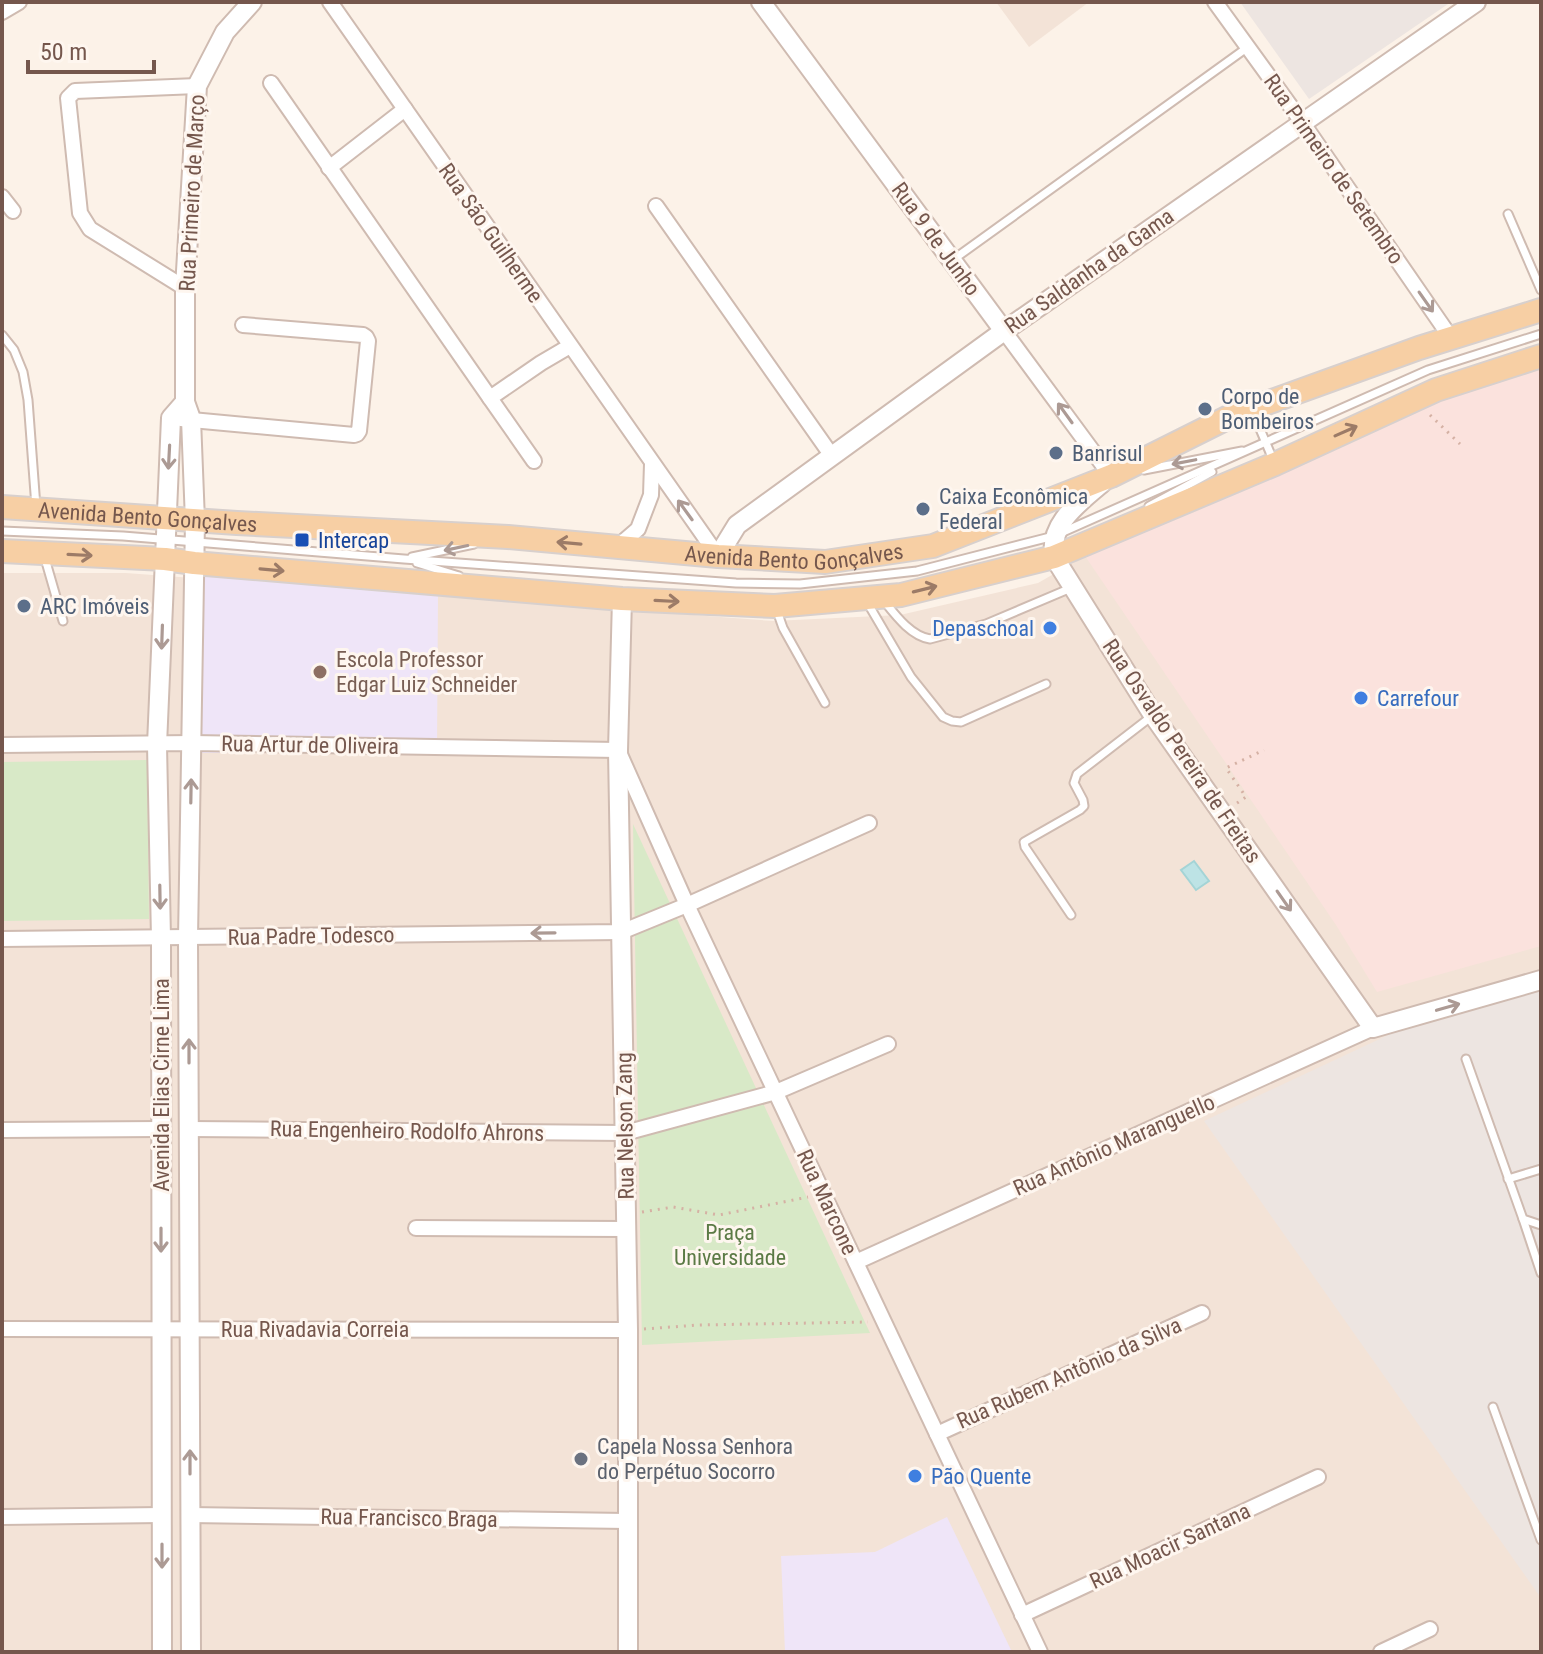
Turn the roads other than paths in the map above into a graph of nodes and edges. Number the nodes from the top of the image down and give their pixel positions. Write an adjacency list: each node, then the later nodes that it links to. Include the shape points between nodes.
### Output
1 (19, 2): 7 (street)
2 (252, 2): 10 (street, Rua Primeiro de Março, via 225,32)
3 (330, 2): 11 (street, Rua São Guilherme)
4 (761, 2): 18 (street, Rua 9 de Junho)
5 (1215, 2): 8 (street, Rua Primeiro de Setembro)
6 (1476, 2): 12 (street, Rua Saldanha da Gama, via 1443,16)
7 (2, 12)
8 (1248, 47): 12 (street, Rua Primeiro de Setembro); 18 (lane)
9 (271, 83): 13 (street)
10 (197, 86): 19 (street, Rua Primeiro de Março); 19 (street, via 75,91 68,98 80,213 90,229)
11 (405, 109): 13 (street); 27 (street, Rua São Guilherme)
12 (1302, 122): 23 (street, Rua Saldanha da Gama); 26 (street, Rua Primeiro de Setembro, one-way to 26)
13 (329, 168): 29 (street)
14 (2, 197): 16 (street)
15 (656, 206): 34 (street)
16 (13, 211)
17 (1508, 214): 20 (lane)
18 (952, 260): 23 (street, Rua 9 de Junho)
19 (185, 288): 31 (street, Rua Primeiro de Março)
20 (1541, 290)
21 (1541, 310): 26 (main road, Avenida Bento Gonçalves)
22 (243, 325): 31 (street, via 366,337 359,431 354,435)
23 (1004, 331): 34 (street, Rua Saldanha da Gama); 37 (street, Rua 9 de Junho, one-way to 23)
24 (1541, 334): 33 (lane, via 1428,370)
25 (2, 335): 39 (lane, via 23,372)
26 (1451, 338): 30 (main road, Avenida Bento Gonçalves)
27 (570, 346): 29 (street); 36 (street, Rua São Guilherme)
28 (1541, 356): 33 (main road, Avenida Bento Gonçalves, one-way to 28)
29 (490, 398): 35 (street)
30 (1251, 408): 33 (lane); 37 (main road, Avenida Bento Gonçalves)
31 (188, 410): 40 (street, one-way to 40, via 171,418); 43 (street, Rua Primeiro de Março)
32 (1256, 448): 33 (lane); 37 (lane, one-way to 37); 44 (lane); 44 (lane)
33 (1270, 454): 44 (main road, Avenida Bento Gonçalves)
34 (832, 456): 49 (street, Rua Saldanha da Gama, via 737,525)
35 (534, 461)
36 (652, 464): 45 (street, via 651,495 638,529); 49 (street, Rua São Guilherme, one-way to 36)
37 (1111, 476): 44 (street, via 1062,521); 49 (main road, Avenida Bento Gonçalves, via 933,546 825,562)
38 (2, 507): 39 (main road, Avenida Bento Gonçalves)
39 (37, 509): 40 (main road, Avenida Bento Gonçalves)
40 (166, 517): 43 (main road, Avenida Bento Gonçalves); 46 (street, Avenida Elias Cirne Lima)
41 (2, 531): 46 (lane, via 123,536)
42 (508, 537): 43 (main road, Avenida Bento Gonçalves); 45 (main road, Avenida Bento Gonçalves, one-way to 42); 50 (lane, one-way to 50)
43 (195, 542): 46 (main road, Avenida Bento Gonçalves); 50 (lane); 52 (main road, Avenida Bento Gonçalves, one-way to 52); 60 (street, Avenida Elias Cirne Lima)
44 (1054, 546): 50 (lane, via 917,571 800,584); 51 (street, Rua Osvaldo Pereira de Freitas); 53 (main road, Avenida Bento Gonçalves, one-way to 44, via 901,595)
45 (616, 548): 49 (main road, Avenida Bento Gonçalves)
46 (166, 550): 48 (main road, Avenida Bento Gonçalves, one-way to 46); 62 (street, Avenida Elias Cirne Lima, one-way to 62)
47 (2, 551): 48 (main road, Avenida Bento Gonçalves)
48 (44, 553): 56 (lane)
49 (718, 556)
50 (404, 559): 52 (lane)
51 (1073, 587): 53 (lane, via 986,624 930,639); 59 (street, Rua Osvaldo Pereira de Freitas)
52 (505, 590): 54 (main road, Avenida Bento Gonçalves)
53 (872, 597): 55 (main road, Avenida Bento Gonçalves); 57 (lane, via 911,677 943,717 961,722)
54 (622, 599): 55 (main road, Avenida Bento Gonçalves, one-way to 55); 63 (street, Rua Nelson Zang)
55 (775, 606): 58 (lane)
56 (63, 621)
57 (1046, 684)
58 (825, 703)
59 (1153, 715): 66 (lane, via 1077,774 1074,783 1084,806 1080,810 1024,842); 72 (street, Rua Osvaldo Pereira de Freitas, one-way to 72)
60 (192, 743): 62 (street, Rua Artur de Oliveira); 63 (street, Rua Artur de Oliveira); 69 (street, Avenida Elias Cirne Lima, one-way to 60)
61 (2, 745): 62 (street, Rua Artur de Oliveira)
62 (157, 745): 68 (street, Avenida Elias Cirne Lima, one-way to 68)
63 (618, 750): 65 (street, Rua Marcone); 67 (street, Rua Nelson Zang)
64 (869, 823): 65 (street)
65 (687, 905): 67 (street); 75 (street, Rua Marcone)
66 (1071, 915)
67 (621, 932): 69 (street, Rua Padre Todesco, one-way to 69); 79 (street, Rua Nelson Zang)
68 (161, 938): 69 (street, Rua Padre Todesco); 70 (street, Rua Padre Todesco); 76 (street, Avenida Elias Cirne Lima)
69 (188, 938): 77 (street, Avenida Elias Cirne Lima, one-way to 69)
70 (2, 939)
71 (1541, 980): 72 (street, one-way to 71)
72 (1373, 1028): 86 (street, Rua Antônio Maranguello)
73 (888, 1044): 75 (street, Rua Engenheiro Rodolfo Ahrons)
74 (1466, 1059): 81 (lane)
75 (776, 1092): 79 (street, Rua Engenheiro Rodolfo Ahrons); 86 (street, Rua Marcone)
76 (161, 1129): 78 (street); 90 (street, Avenida Elias Cirne Lima, one-way to 90)
77 (189, 1129): 79 (street, Rua Engenheiro Rodolfo Ahrons); 91 (street, Avenida Elias Cirne Lima)
78 (2, 1130)
79 (625, 1133): 83 (street, Rua Nelson Zang)
80 (1541, 1169): 81 (lane)
81 (1508, 1179): 82 (lane)
82 (1523, 1219): 84 (lane); 87 (lane)
83 (626, 1222): 85 (street); 92 (street, Rua Nelson Zang)
84 (1541, 1225)
85 (416, 1228)
86 (856, 1262): 94 (street, Rua Marcone)
87 (1541, 1273)
88 (1202, 1313): 94 (street, Rua Rubem Antônio da Silva)
89 (2, 1329): 90 (street, Rua Rivadavia Correia)
90 (161, 1329): 91 (street, Rua Rivadavia Correia); 96 (street, Avenida Elias Cirne Lima)
91 (189, 1329): 92 (street, Rua Rivadavia Correia); 97 (street, Avenida Elias Cirne Lima, one-way to 91)
92 (628, 1330): 99 (street, Rua Nelson Zang)
93 (1493, 1407): 100 (lane)
94 (937, 1434): 101 (street, Rua Marcone)
95 (1318, 1477): 101 (street, Rua Moacir Santana)
96 (162, 1515): 98 (street); 103 (street, Avenida Elias Cirne Lima, one-way to 103)
97 (190, 1515): 99 (street, Rua Francisco Braga); 104 (street, Avenida Elias Cirne Lima)
98 (2, 1517)
99 (627, 1521): 105 (street, Rua Nelson Zang)
100 (1541, 1540)
101 (1022, 1615): 106 (street, Rua Marcone)
102 (1430, 1629): 107 (street)
103 (162, 1652)
104 (191, 1652)
105 (628, 1652)
106 (1040, 1652)
107 (1381, 1652)

